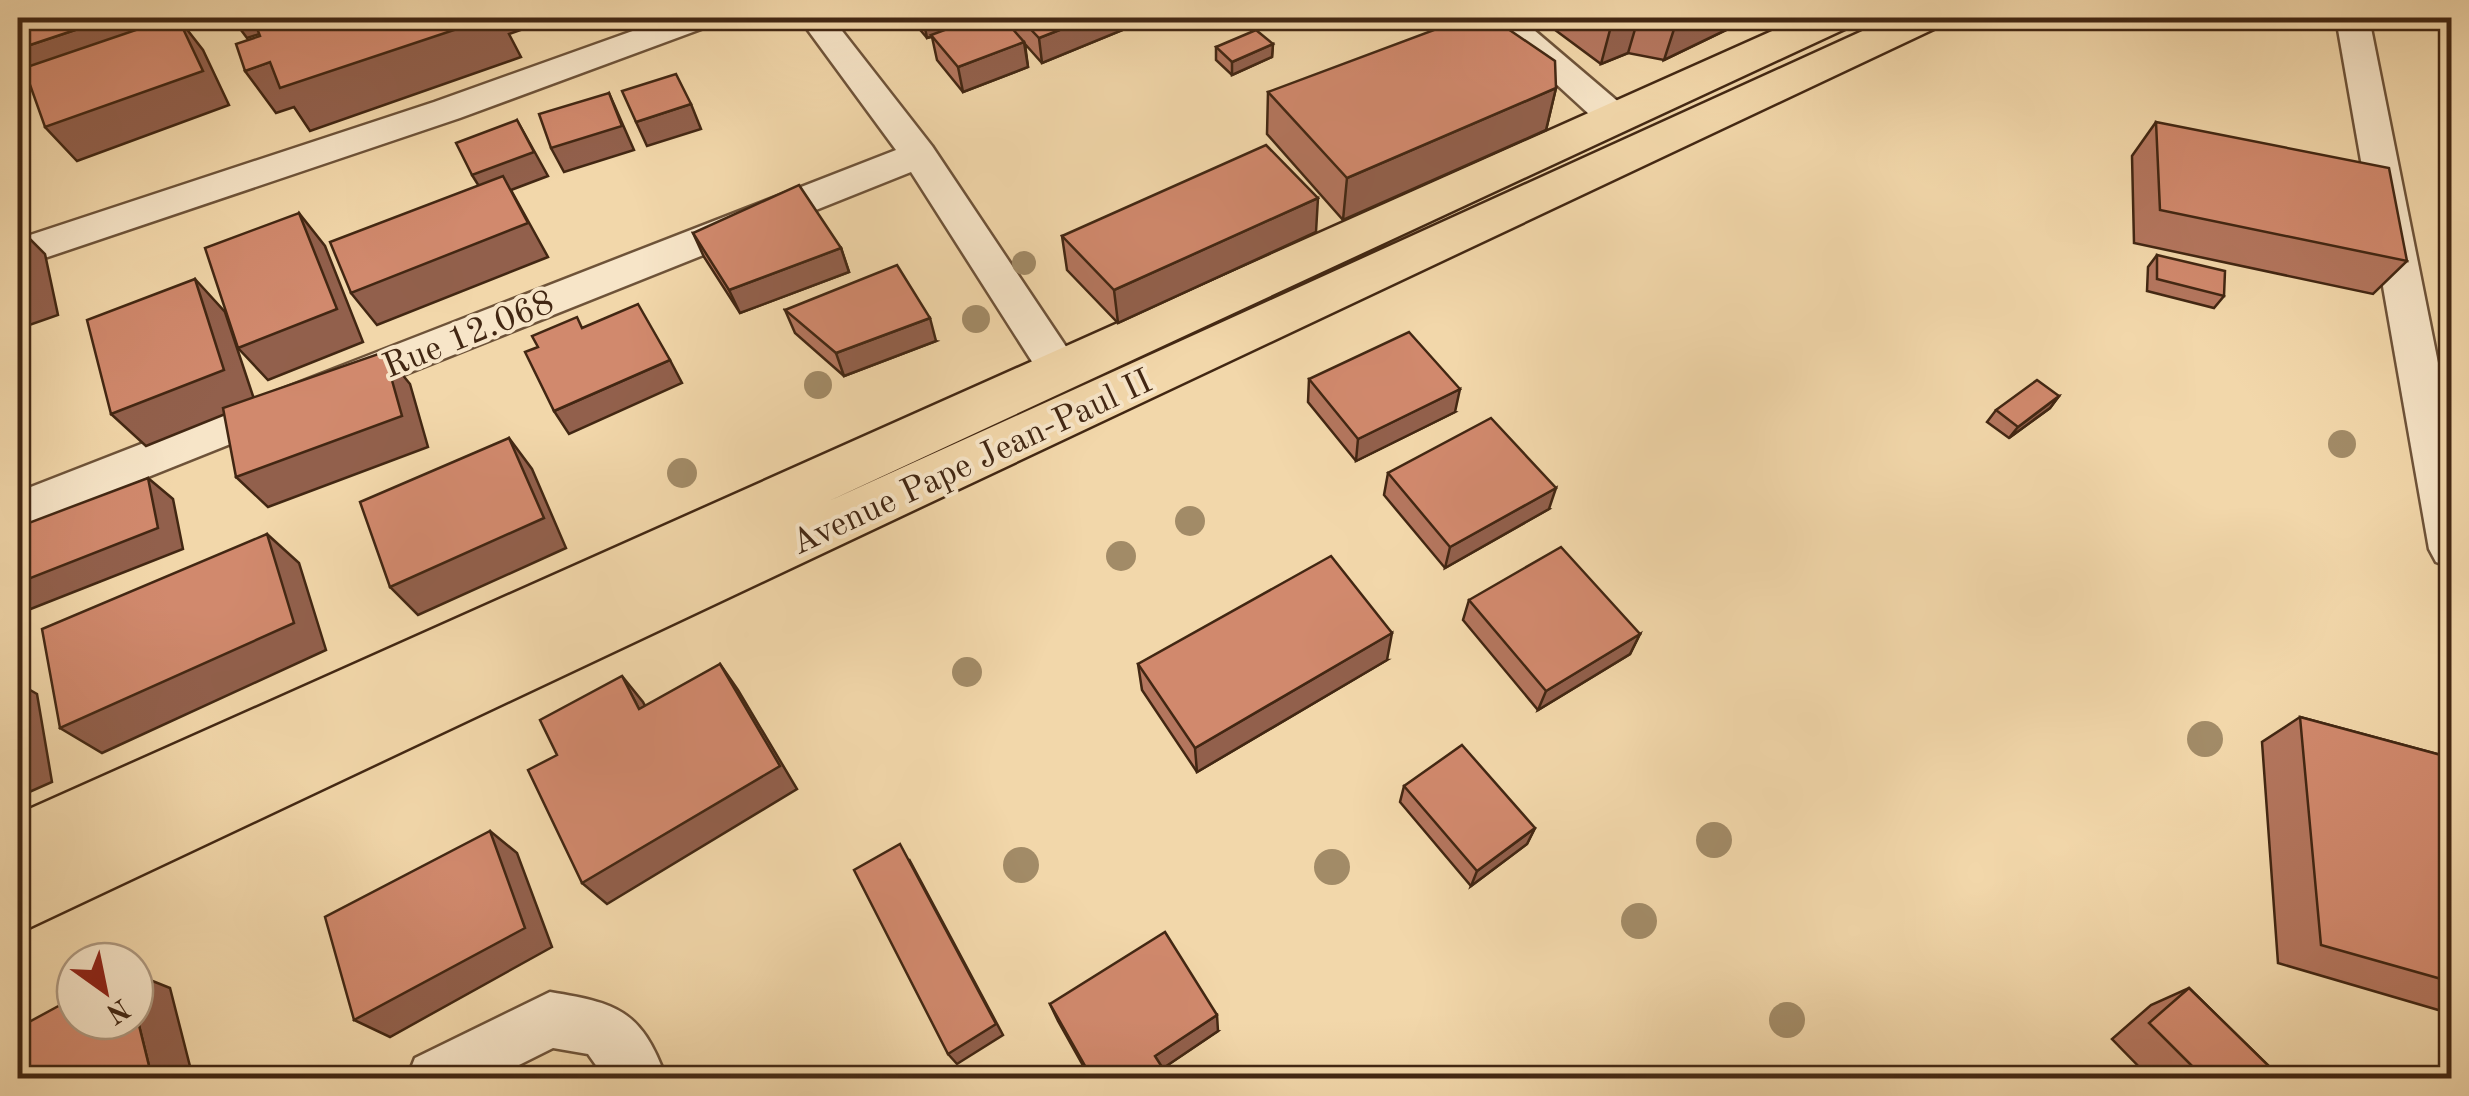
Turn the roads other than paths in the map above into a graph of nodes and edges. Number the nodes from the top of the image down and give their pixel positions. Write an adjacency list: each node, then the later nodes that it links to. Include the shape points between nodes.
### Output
1 (700, 18): 9 (street, via 448,110)
2 (816, 18): 8 (street)
3 (1500, 18): 7 (street)
4 (1835, 18): 7 (main road, Avenue Pape Jean-Paul II)
5 (1924, 18): 14 (main road, Avenue Pape Jean-Paul II)
6 (2352, 18): 12 (street)
7 (1616, 118): 10 (main road, Avenue Pape Jean-Paul II)
8 (919, 155): 10 (street); 11 (street, Rue 12.068)
9 (18, 252)
10 (1060, 371): 13 (main road, Avenue Pape Jean-Paul II)
11 (18, 511)
12 (2452, 549)
13 (18, 845)
14 (18, 902)
15 (435, 1078): 16 (street, via 550,1020 604,1029)
16 (638, 1078)

